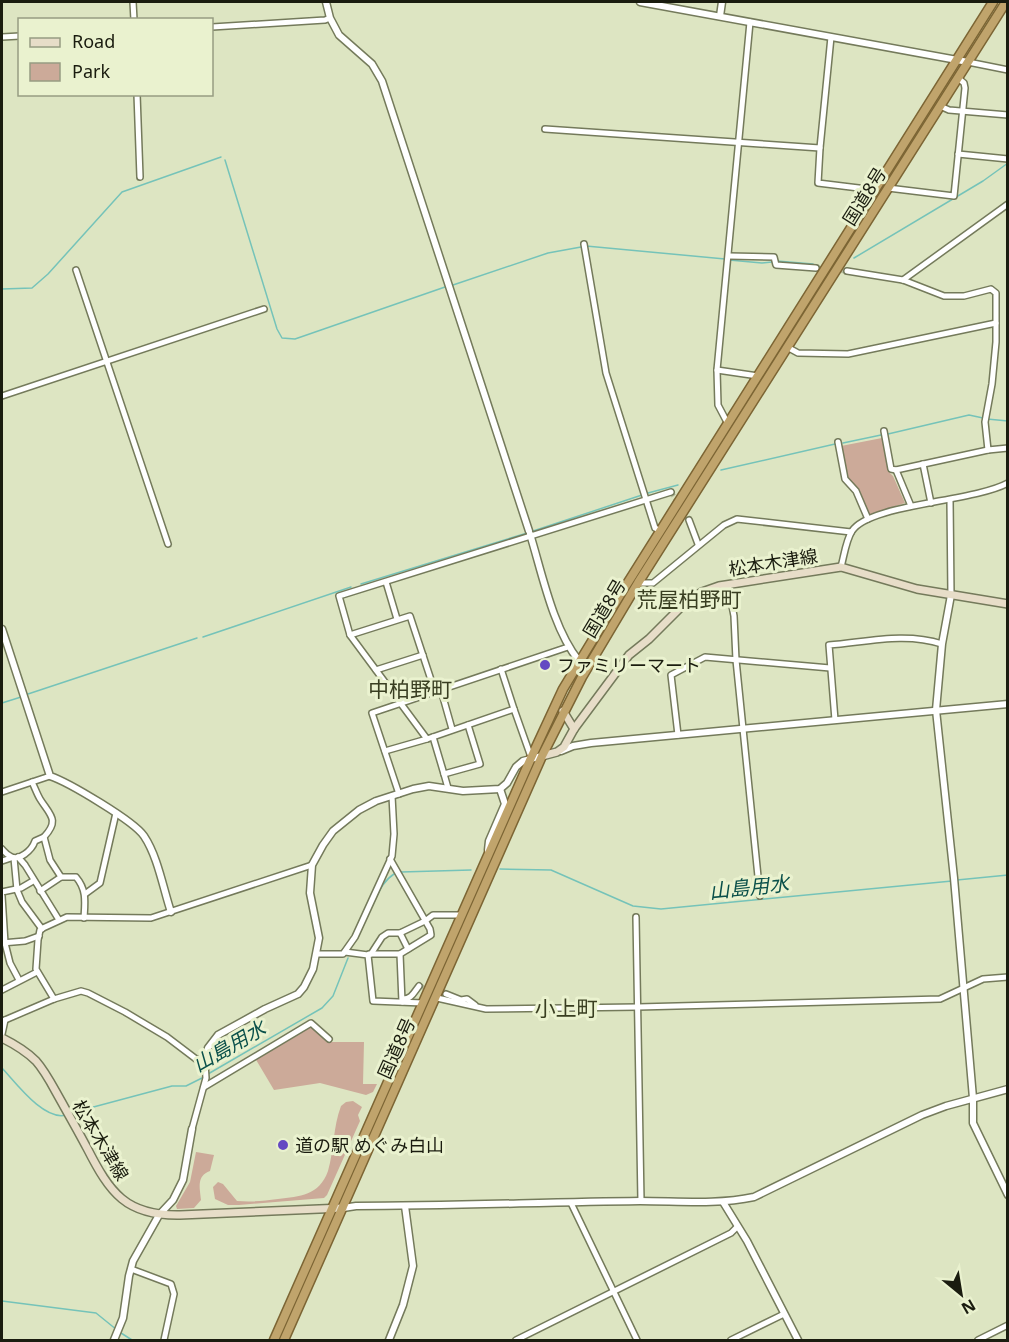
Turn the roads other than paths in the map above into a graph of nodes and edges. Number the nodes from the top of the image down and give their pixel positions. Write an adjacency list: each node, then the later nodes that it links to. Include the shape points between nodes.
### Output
1 (133, 2): 8 (street)
2 (326, 2): 9 (street)
3 (640, 2): 7 (street)
4 (722, 2): 7 (street)
5 (993, 2): 15 (highway, 国道8号)
6 (1006, 2): 16 (highway, 国道8号)
7 (720, 16): 10 (street)
8 (134, 18)
9 (330, 18): 11 (street); 62 (street, via 339,35 372,64 382,81)
10 (750, 22): 14 (street); 24 (street)
11 (213, 27)
12 (18, 36): 13 (street)
13 (2, 37)
14 (831, 37): 15 (street); 25 (street)
15 (956, 61): 16 (street); 30 (highway, 国道8号)
16 (968, 62): 17 (street); 18 (highway, 国道8号)
17 (1008, 69)
18 (958, 78): 20 (highway, 国道8号); 21 (street, via 965,88)
19 (137, 96): 28 (street)
20 (940, 106): 21 (street); 29 (highway, 国道8号)
21 (961, 111): 22 (street); 26 (street)
22 (1008, 115)
23 (545, 129): 24 (street)
24 (739, 141): 25 (street); 33 (street)
25 (820, 148): 30 (street, via 818,183)
26 (958, 154): 27 (street); 29 (street, via 954,196)
27 (1008, 159)
28 (140, 177)
29 (888, 188): 40 (highway, 国道8号)
30 (875, 190): 43 (highway, 国道8号)
31 (1008, 204): 37 (street)
32 (585, 247): 54 (street, via 606,373)
33 (728, 258): 34 (street); 42 (street)
34 (816, 268)
35 (76, 270): 41 (street)
36 (847, 271): 37 (street)
37 (903, 280): 39 (street, via 944,296 991,289 996,293)
38 (264, 309): 41 (street)
39 (996, 323): 40 (street, via 848,354 798,352); 49 (street, via 992,384 984,422)
40 (787, 347): 67 (highway, 国道8号)
41 (107, 360): 44 (street); 63 (street)
42 (717, 370): 43 (street); 45 (street, via 718,405)
43 (758, 376): 45 (highway, 国道8号)
44 (2, 396)
45 (728, 424): 60 (highway, 国道8号)
46 (884, 431): 51 (street, via 891,469)
47 (838, 441): 58 (street, via 845,479 856,491)
48 (1008, 448): 49 (street)
49 (988, 450): 50 (street)
50 (923, 464): 51 (street); 56 (street)
51 (896, 470): 57 (street)
52 (1008, 483): 55 (street)
53 (671, 492): 54 (street)
54 (647, 499): 60 (street, via 655,528); 62 (street)
55 (950, 500): 56 (street); 69 (street)
56 (931, 503): 57 (street)
57 (911, 506): 58 (street)
58 (868, 519): 61 (street)
59 (690, 520): 64 (street)
60 (661, 531): 77 (highway, 国道8号)
61 (851, 532): 64 (street, via 737,519); 65 (street)
62 (530, 534): 66 (street); 75 (street)
63 (168, 544)
64 (698, 544): 67 (street, via 653,583)
65 (842, 567): 68 (main road, 松本木津線); 69 (main road, 松本木津線)
66 (386, 582): 71 (street); 73 (street, via 339,596)
67 (638, 583): 87 (highway, 国道8号)
68 (728, 585): 78 (street); 91 (main road, 松本木津線, via 702,592 682,605 623,661)
69 (951, 595): 70 (main road, 松本木津線); 74 (street)
70 (1008, 604)
71 (397, 619): 73 (street); 76 (street, via 410,616)
72 (2, 629): 101 (street)
73 (350, 635): 81 (street)
74 (942, 644): 80 (street, via 908,637 829,645); 86 (street)
75 (568, 647): 77 (street); 79 (street)
76 (423, 655): 81 (street); 82 (street)
77 (579, 660): 99 (highway, 国道8号)
78 (736, 660): 80 (street); 92 (street); 93 (street, via 705,657 671,675)
79 (501, 669): 82 (street); 85 (street)
80 (830, 669): 88 (street)
81 (376, 670): 83 (street)
82 (438, 691): 83 (street); 90 (street)
83 (399, 703): 95 (street); 96 (street, via 372,713)
84 (1008, 704): 86 (street)
85 (514, 709): 89 (street); 99 (street)
86 (936, 710): 88 (street); 141 (street)
87 (563, 711): 91 (main road); 98 (highway, 国道8号)
88 (835, 720): 92 (street)
89 (468, 725): 90 (street); 100 (street, via 480,764)
90 (452, 729): 94 (street)
91 (574, 729): 97 (main road, 松本木津線, via 570,740)
92 (744, 729): 93 (street); 121 (street)
93 (678, 735): 97 (street, via 573,746)
94 (434, 737): 95 (street); 100 (street)
95 (427, 739): 96 (street)
96 (385, 751): 106 (street)
97 (557, 752): 98 (main road)
98 (542, 756): 99 (street); 144 (highway, 国道8号)
99 (531, 758): 104 (street, via 516,767); 110 (highway, 国道8号)
100 (444, 774): 103 (street)
101 (50, 776): 102 (street); 107 (street)
102 (32, 782): 105 (street); 108 (street, via 53,822)
103 (448, 788): 104 (street, via 463,792); 106 (street, via 429,786)
104 (500, 789): 110 (street, via 505,804 489,841)
105 (2, 792)
106 (396, 795): 112 (street); 114 (street, via 359,810 346,820 333,831)
107 (116, 813): 120 (street, via 100,883); 122 (street, via 146,838)
108 (44, 837): 111 (street); 115 (street, via 50,860)
109 (2, 849): 111 (street)
110 (487, 856): 123 (highway, 国道8号)
111 (14, 858): 113 (street); 116 (street, via 25,865); 117 (street)
112 (390, 859): 127 (street); 133 (street)
113 (2, 861)
114 (312, 865): 122 (street); 134 (street, via 310,893 319,938)
115 (61, 877): 118 (street); 120 (street, via 76,877)
116 (33, 881): 117 (street); 118 (street)
117 (17, 890): 119 (street); 128 (street)
118 (40, 891): 126 (street)
119 (2, 894): 131 (street)
120 (85, 894): 125 (street)
121 (760, 896)
122 (171, 912): 125 (street, via 151,918)
123 (461, 915): 127 (street, via 433,915); 147 (highway, 国道8号)
124 (636, 917): 149 (street)
125 (84, 918): 126 (street)
126 (59, 920): 128 (street)
127 (425, 921): 129 (street); 132 (street, via 431,935)
128 (42, 929): 130 (street)
129 (400, 933): 132 (street); 136 (street, via 382,937)
130 (39, 936): 131 (street); 137 (street)
131 (3, 943): 139 (street)
132 (408, 949): 135 (street)
133 (345, 952): 134 (street); 136 (street)
134 (317, 954): 153 (street, via 298,994 218,1035 208,1048)
135 (400, 954): 136 (street); 146 (street)
136 (368, 955): 146 (street, via 374,1001)
137 (37, 972): 139 (street); 145 (street)
138 (1008, 977): 141 (street, via 983,979)
139 (19, 980): 142 (street)
140 (419, 986): 146 (street)
141 (964, 988): 149 (street, via 940,999); 156 (street)
142 (2, 990)
143 (446, 994): 148 (street, via 467,999)
144 (437, 998): 148 (street); 163 (highway, 国道8号)
145 (54, 999): 150 (street); 153 (street, via 81,991 88,993)
146 (402, 1001): 147 (street)
147 (423, 1003): 164 (highway, 国道8号)
148 (477, 1007): 149 (street)
149 (638, 1007): 159 (street)
150 (3, 1018): 151 (street)
151 (2, 1036): 165 (main road, 松本木津線, via 36,1061 103,1179 117,1196 137,1209)
152 (329, 1039): 154 (street, via 311,1023)
153 (205, 1063): 154 (street)
154 (204, 1087): 157 (street)
155 (1008, 1089): 156 (street)
156 (973, 1098): 158 (street, via 973,1123); 160 (street, via 922,1114 754,1197)
157 (192, 1129): 165 (street, via 183,1180 173,1200)
158 (1008, 1195)
159 (640, 1201): 160 (street); 161 (street)
160 (723, 1202): 166 (street)
161 (571, 1203): 162 (street); 168 (street)
162 (405, 1206): 163 (street); 175 (street, via 413,1266 404,1305)
163 (343, 1208): 164 (main road, 松本木津線); 174 (highway, 国道8号)
164 (330, 1209): 165 (main road, 松本木津線); 173 (highway, 国道8号)
165 (159, 1215): 167 (street)
166 (737, 1227): 168 (street); 169 (street)
167 (131, 1269): 171 (street); 172 (street, via 171,1284 174,1294)
168 (612, 1293): 176 (street); 177 (street)
169 (784, 1314): 178 (street); 179 (street)
170 (1008, 1326): 180 (street)
171 (116, 1337)
172 (164, 1341)
173 (274, 1341)
174 (284, 1341)
175 (389, 1341)
176 (516, 1341)
177 (637, 1341)
178 (731, 1341)
179 (798, 1341)
180 (978, 1341)

